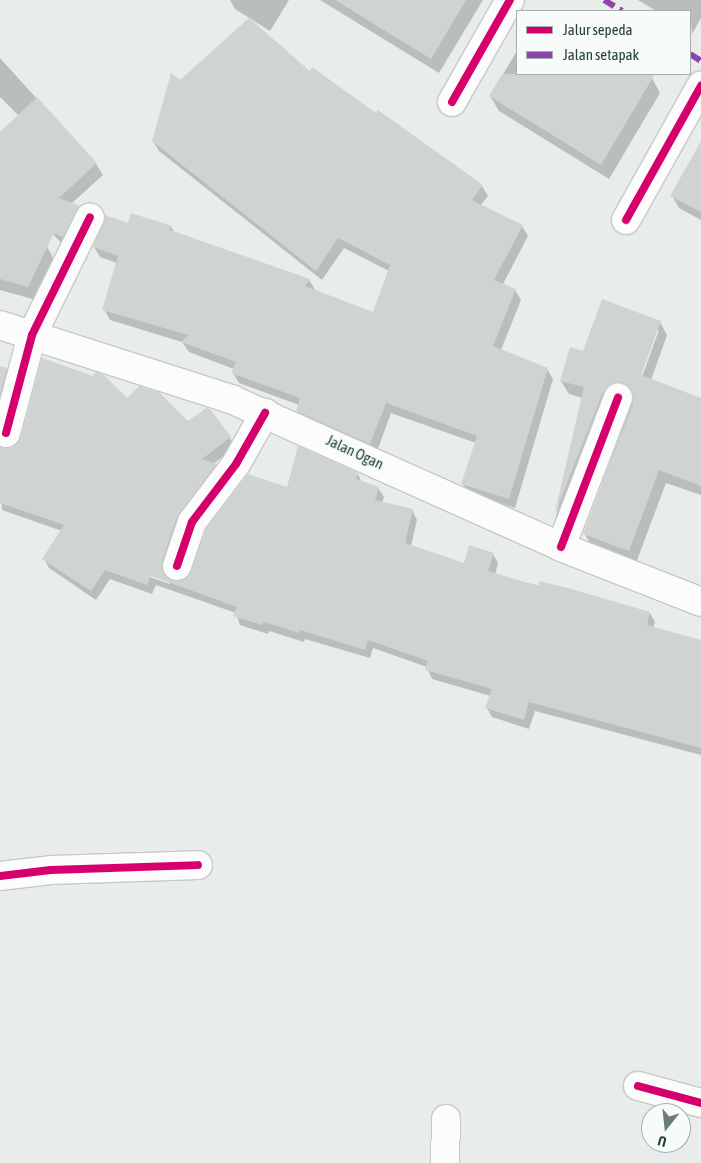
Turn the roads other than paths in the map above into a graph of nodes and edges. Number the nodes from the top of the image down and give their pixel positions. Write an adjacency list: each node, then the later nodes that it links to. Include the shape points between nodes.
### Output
1 (510, 0): 3 (street)
2 (701, 86): 5 (street)
3 (452, 102)
4 (90, 217): 7 (street)
5 (626, 220)
6 (0, 325): 7 (street, Jalan Ogan)
7 (32, 335): 9 (street, Jalan Ogan); 10 (street)
8 (618, 398): 11 (street)
9 (265, 413): 11 (street, Jalan Ogan); 12 (street, via 236,464 192,522)
10 (6, 433)
11 (562, 547): 13 (street, Jalan Ogan)
12 (177, 566)
13 (701, 602)
14 (198, 866): 15 (street, via 52,870)
15 (0, 876)
16 (638, 1086): 17 (street)
17 (701, 1103)
18 (446, 1119): 19 (street)
19 (446, 1163)

